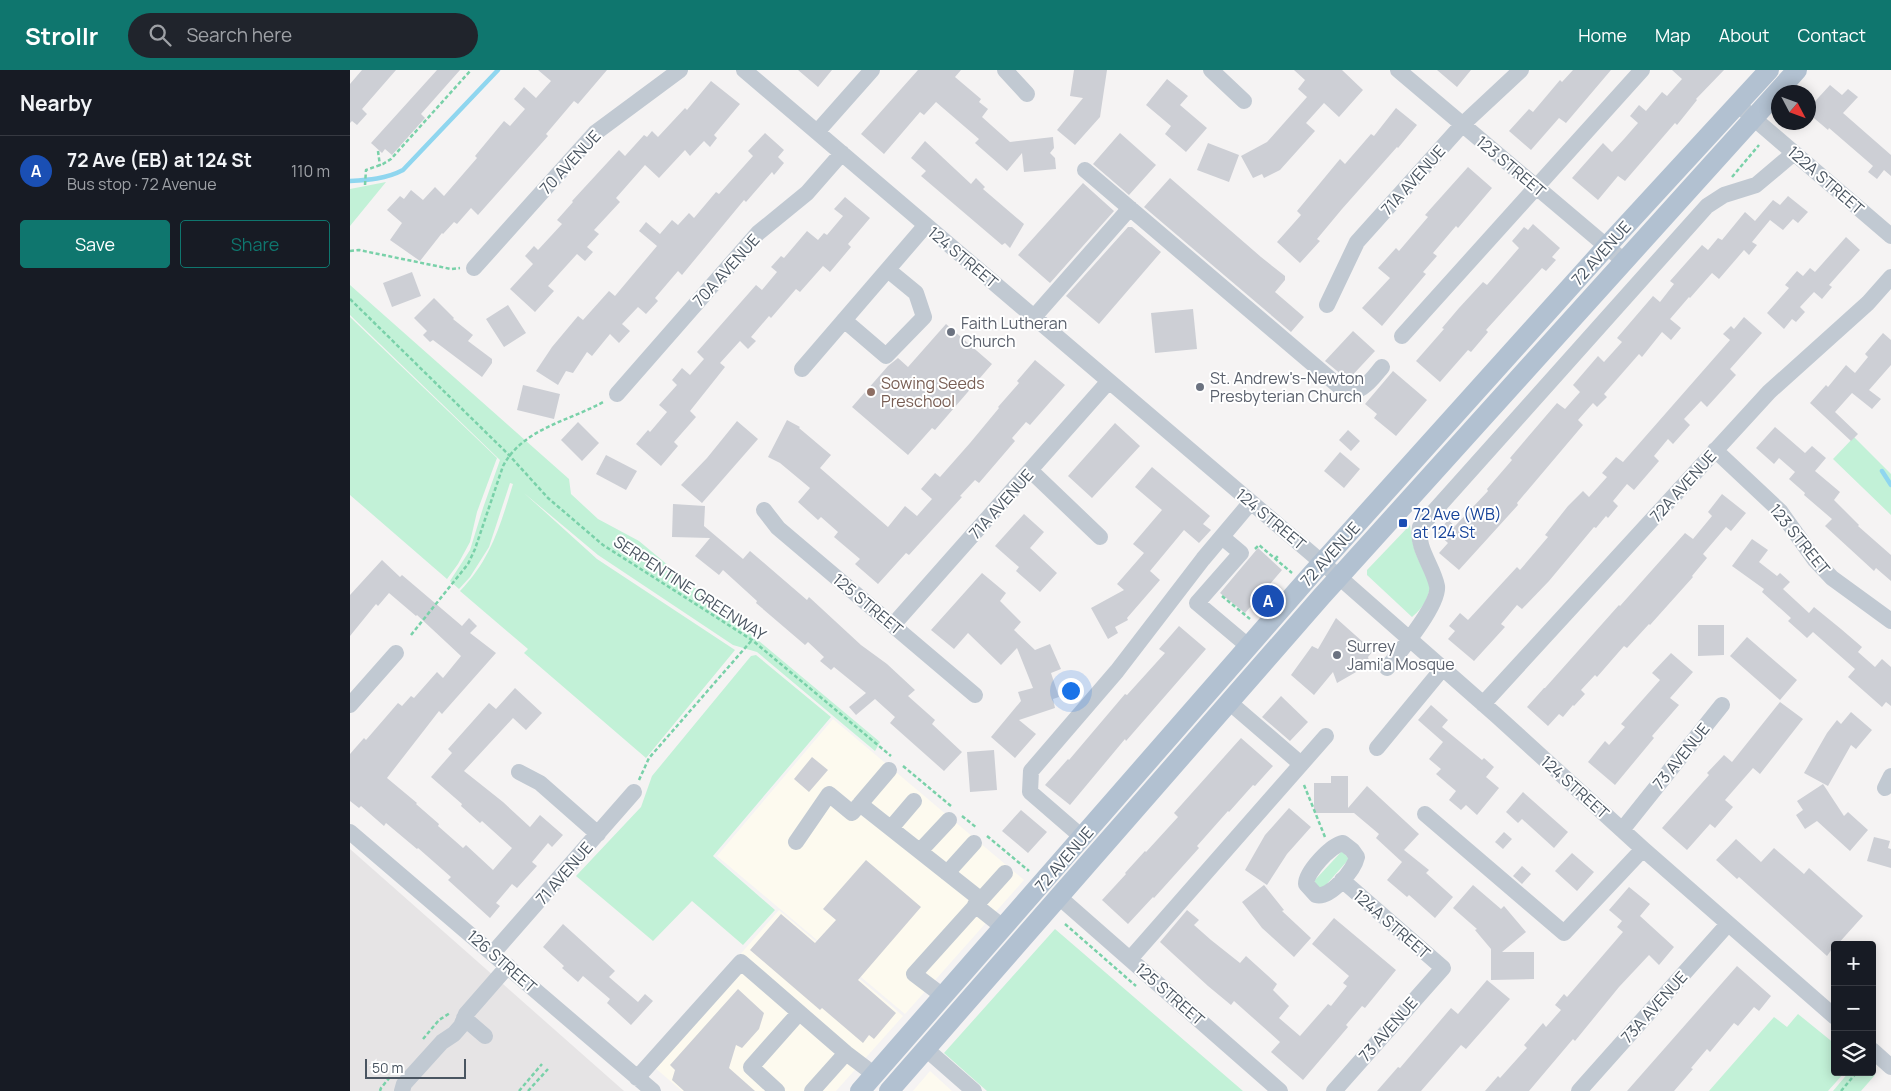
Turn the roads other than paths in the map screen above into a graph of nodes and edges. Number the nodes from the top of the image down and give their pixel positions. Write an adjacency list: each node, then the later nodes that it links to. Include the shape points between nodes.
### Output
1 (680, 70): 26 (street, 70 AVENUE, via 595,133)
2 (744, 70): 16 (street, 124 STREET)
3 (872, 70): 16 (street)
4 (1006, 70): 11 (street)
5 (1211, 70): 12 (street)
6 (1398, 70): 15 (street, 123 STREET)
7 (1521, 70): 15 (street, 71A AVENUE)
8 (1642, 70): 20 (street)
9 (1769, 70): 13 (main road, 72 AVENUE)
10 (1797, 70): 14 (main road, 72 AVENUE)
11 (1027, 94)
12 (1244, 101)
13 (1738, 105): 14 (street, 122A STREET); 24 (main road, 72 AVENUE)
14 (1753, 118): 18 (street, 122A STREET); 25 (main road, 72 AVENUE)
15 (1462, 125): 20 (street, 123 STREET); 29 (street, 71A AVENUE, via 1358,242)
16 (817, 132): 17 (street, 124 STREET)
17 (842, 153): 22 (street, 124 STREET); 36 (street, 70A AVENUE, via 807,193 758,233)
18 (1794, 153): 23 (street, 122A STREET); 47 (street, via 1756,185 1724,195 1707,206 1420,527 1418,537 1437,587 1436,596)
19 (1084, 170): 21 (street)
20 (1537, 188): 24 (street, 123 STREET); 32 (street)
21 (1130, 208): 30 (street); 33 (street, via 1341,388 1349,391 1360,389)
22 (926, 225): 27 (street); 30 (street, 124 STREET)
23 (1891, 236)
24 (1607, 246): 25 (street, 123 STREET); 43 (main road, 72 AVENUE)
25 (1624, 261): 44 (main road, 72 AVENUE)
26 (474, 268)
27 (888, 270): 31 (street); 31 (street, via 916,293 924,317 886,356)
28 (1891, 277): 37 (street, 72A AVENUE, via 1868,303 1769,392)
29 (1327, 305)
30 (1034, 317): 35 (street, 124 STREET)
31 (844, 320): 34 (street)
32 (1402, 336)
33 (1382, 367)
34 (802, 369)
35 (1109, 381): 38 (street, 71A AVENUE); 39 (street, 124 STREET)
36 (617, 394)
37 (1715, 450): 45 (street, 123 STREET, via 1780,511 1832,578); 54 (street, 72A AVENUE)
38 (1031, 471): 42 (street); 46 (street, 71A AVENUE)
39 (1251, 502): 41 (street); 43 (street, 124 STREET)
40 (764, 510): 46 (street, 125 STREET, via 778,528)
41 (1222, 537): 48 (street, via 1240,553 1197,603); 71 (street, via 1117,670 1031,771 1030,792)
42 (1100, 538)
43 (1322, 562): 44 (street, 124 STREET); 48 (main road, 72 AVENUE)
44 (1339, 577): 47 (street, 124 STREET); 53 (main road, 72 AVENUE)
45 (1891, 621)
46 (893, 625): 52 (street, 125 STREET)
47 (1410, 640): 50 (street); 51 (street, 124 STREET)
48 (1248, 646): 71 (main road, 72 AVENUE)
49 (396, 653): 55 (street)
50 (1387, 668)
51 (1443, 668): 54 (street, 124 STREET); 58 (street)
52 (975, 695)
53 (1229, 702): 59 (street); 79 (main road, 72 AVENUE)
54 (1483, 704): 68 (street, 124 STREET)
55 (350, 705)
56 (1722, 705): 68 (street, 73 AVENUE)
57 (1326, 736): 59 (street)
58 (1378, 748)
59 (1298, 767): 84 (street)
60 (889, 770): 64 (street)
61 (519, 772): 70 (street, via 540,783)
62 (634, 792): 70 (street, 71 AVENUE)
63 (914, 801): 67 (street)
64 (860, 804): 67 (street); 72 (street, via 852,813 829,794)
65 (1425, 814): 74 (street, via 1564,933)
66 (949, 820): 75 (street)
67 (891, 828): 75 (street)
68 (1622, 830): 74 (street, 124 STREET)
69 (350, 832): 83 (street, 126 STREET)
70 (598, 834): 83 (street, 71 AVENUE)
71 (1082, 837): 82 (main road, 72 AVENUE)
72 (796, 842)
73 (974, 843): 76 (street)
74 (1643, 849): 81 (street, 124 STREET)
75 (920, 851): 76 (street)
76 (947, 873): 80 (street)
77 (1005, 873): 80 (street)
78 (1342, 880): 86 (street, 124A STREET)
79 (1059, 897): 84 (street, 125 STREET); 92 (main road, 72 AVENUE)
80 (978, 902): 82 (street); 87 (street, via 914,974)
81 (1728, 924): 89 (street, 124 STREET); 108 (street, 73A AVENUE)
82 (1004, 928): 87 (main road, 72 AVENUE)
83 (493, 953): 85 (street, 126 STREET)
84 (1130, 959): 106 (street, 125 STREET)
85 (508, 966): 90 (street); 97 (street, 126 STREET)
86 (1443, 968): 107 (street, 73 AVENUE)
87 (943, 996): 96 (main road, 72 AVENUE)
88 (799, 1013): 93 (street); 97 (street, via 741,962); 99 (street, via 751,1068)
89 (1831, 1014)
90 (464, 1018): 91 (street); 100 (street, via 454,1034 442,1042 404,1084)
91 (485, 1036)
92 (926, 1049): 98 (street); 104 (main road, 72 AVENUE)
93 (846, 1053): 96 (street); 102 (street)
94 (1876, 1054): 95 (street)
95 (1891, 1067)
96 (875, 1075): 103 (main road, 72 AVENUE)
97 (637, 1078): 101 (street, 126 STREET)
98 (957, 1085): 105 (street)
99 (769, 1088)
100 (402, 1091)
101 (653, 1091)
102 (812, 1091)
103 (860, 1091)
104 (889, 1091)
105 (974, 1091)
106 (1280, 1091)
107 (1334, 1091)
108 (1580, 1091)

